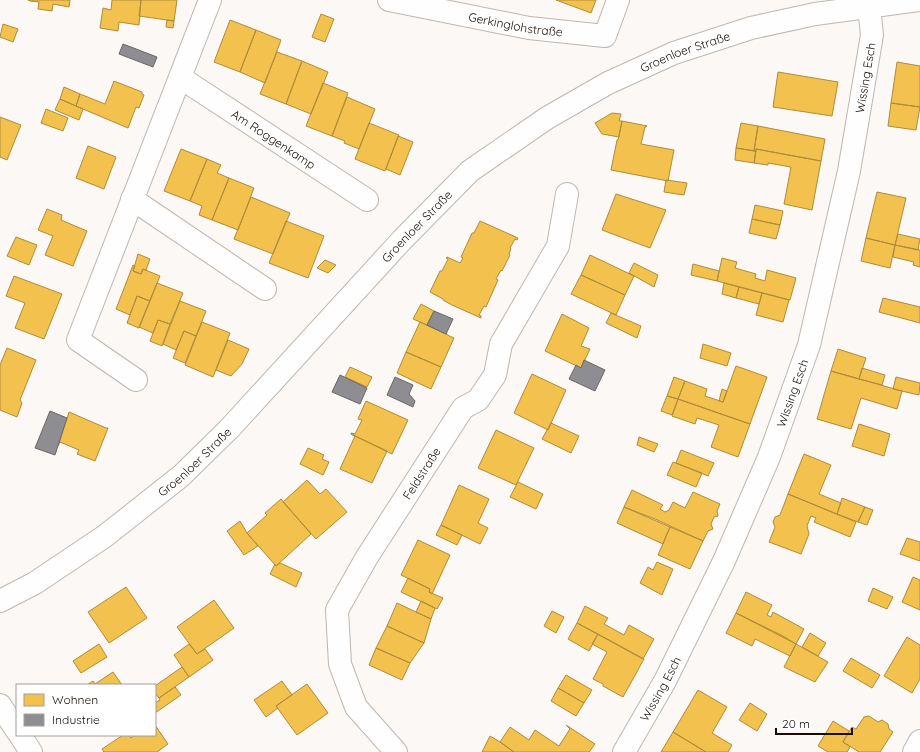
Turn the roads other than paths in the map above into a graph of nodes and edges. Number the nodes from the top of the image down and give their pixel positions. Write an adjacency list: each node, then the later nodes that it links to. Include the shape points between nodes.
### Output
1 (210, 0): 6 (street)
2 (389, 0): 3 (street, Gerkinglohstraße, via 529,28 605,36)
3 (618, 0)
4 (919, 0): 5 (street, Groenloer Straße)
5 (870, 6): 12 (street, Groenloer Straße, via 751,28 674,52 608,83 508,144 470,171 402,240 229,429 181,476 105,536 35,583); 19 (street, Wissing Esch, via 872,35 849,171 809,345 769,457 724,561 665,681)
6 (181, 78): 8 (street); 9 (street, Am Roggenkamp)
7 (567, 194): 18 (street, Feldstraße, via 558,246 501,344 495,375 478,400 462,408 336,610 340,664 356,707)
8 (132, 199): 10 (street); 11 (street, via 78,340)
9 (367, 200)
10 (265, 289)
11 (136, 380)
12 (0, 601)
13 (0, 705): 14 (street)
14 (16, 729)
15 (21, 736): 17 (street)
16 (920, 741): 20 (street)
17 (31, 752)
18 (396, 752)
19 (624, 752)
20 (914, 752)

